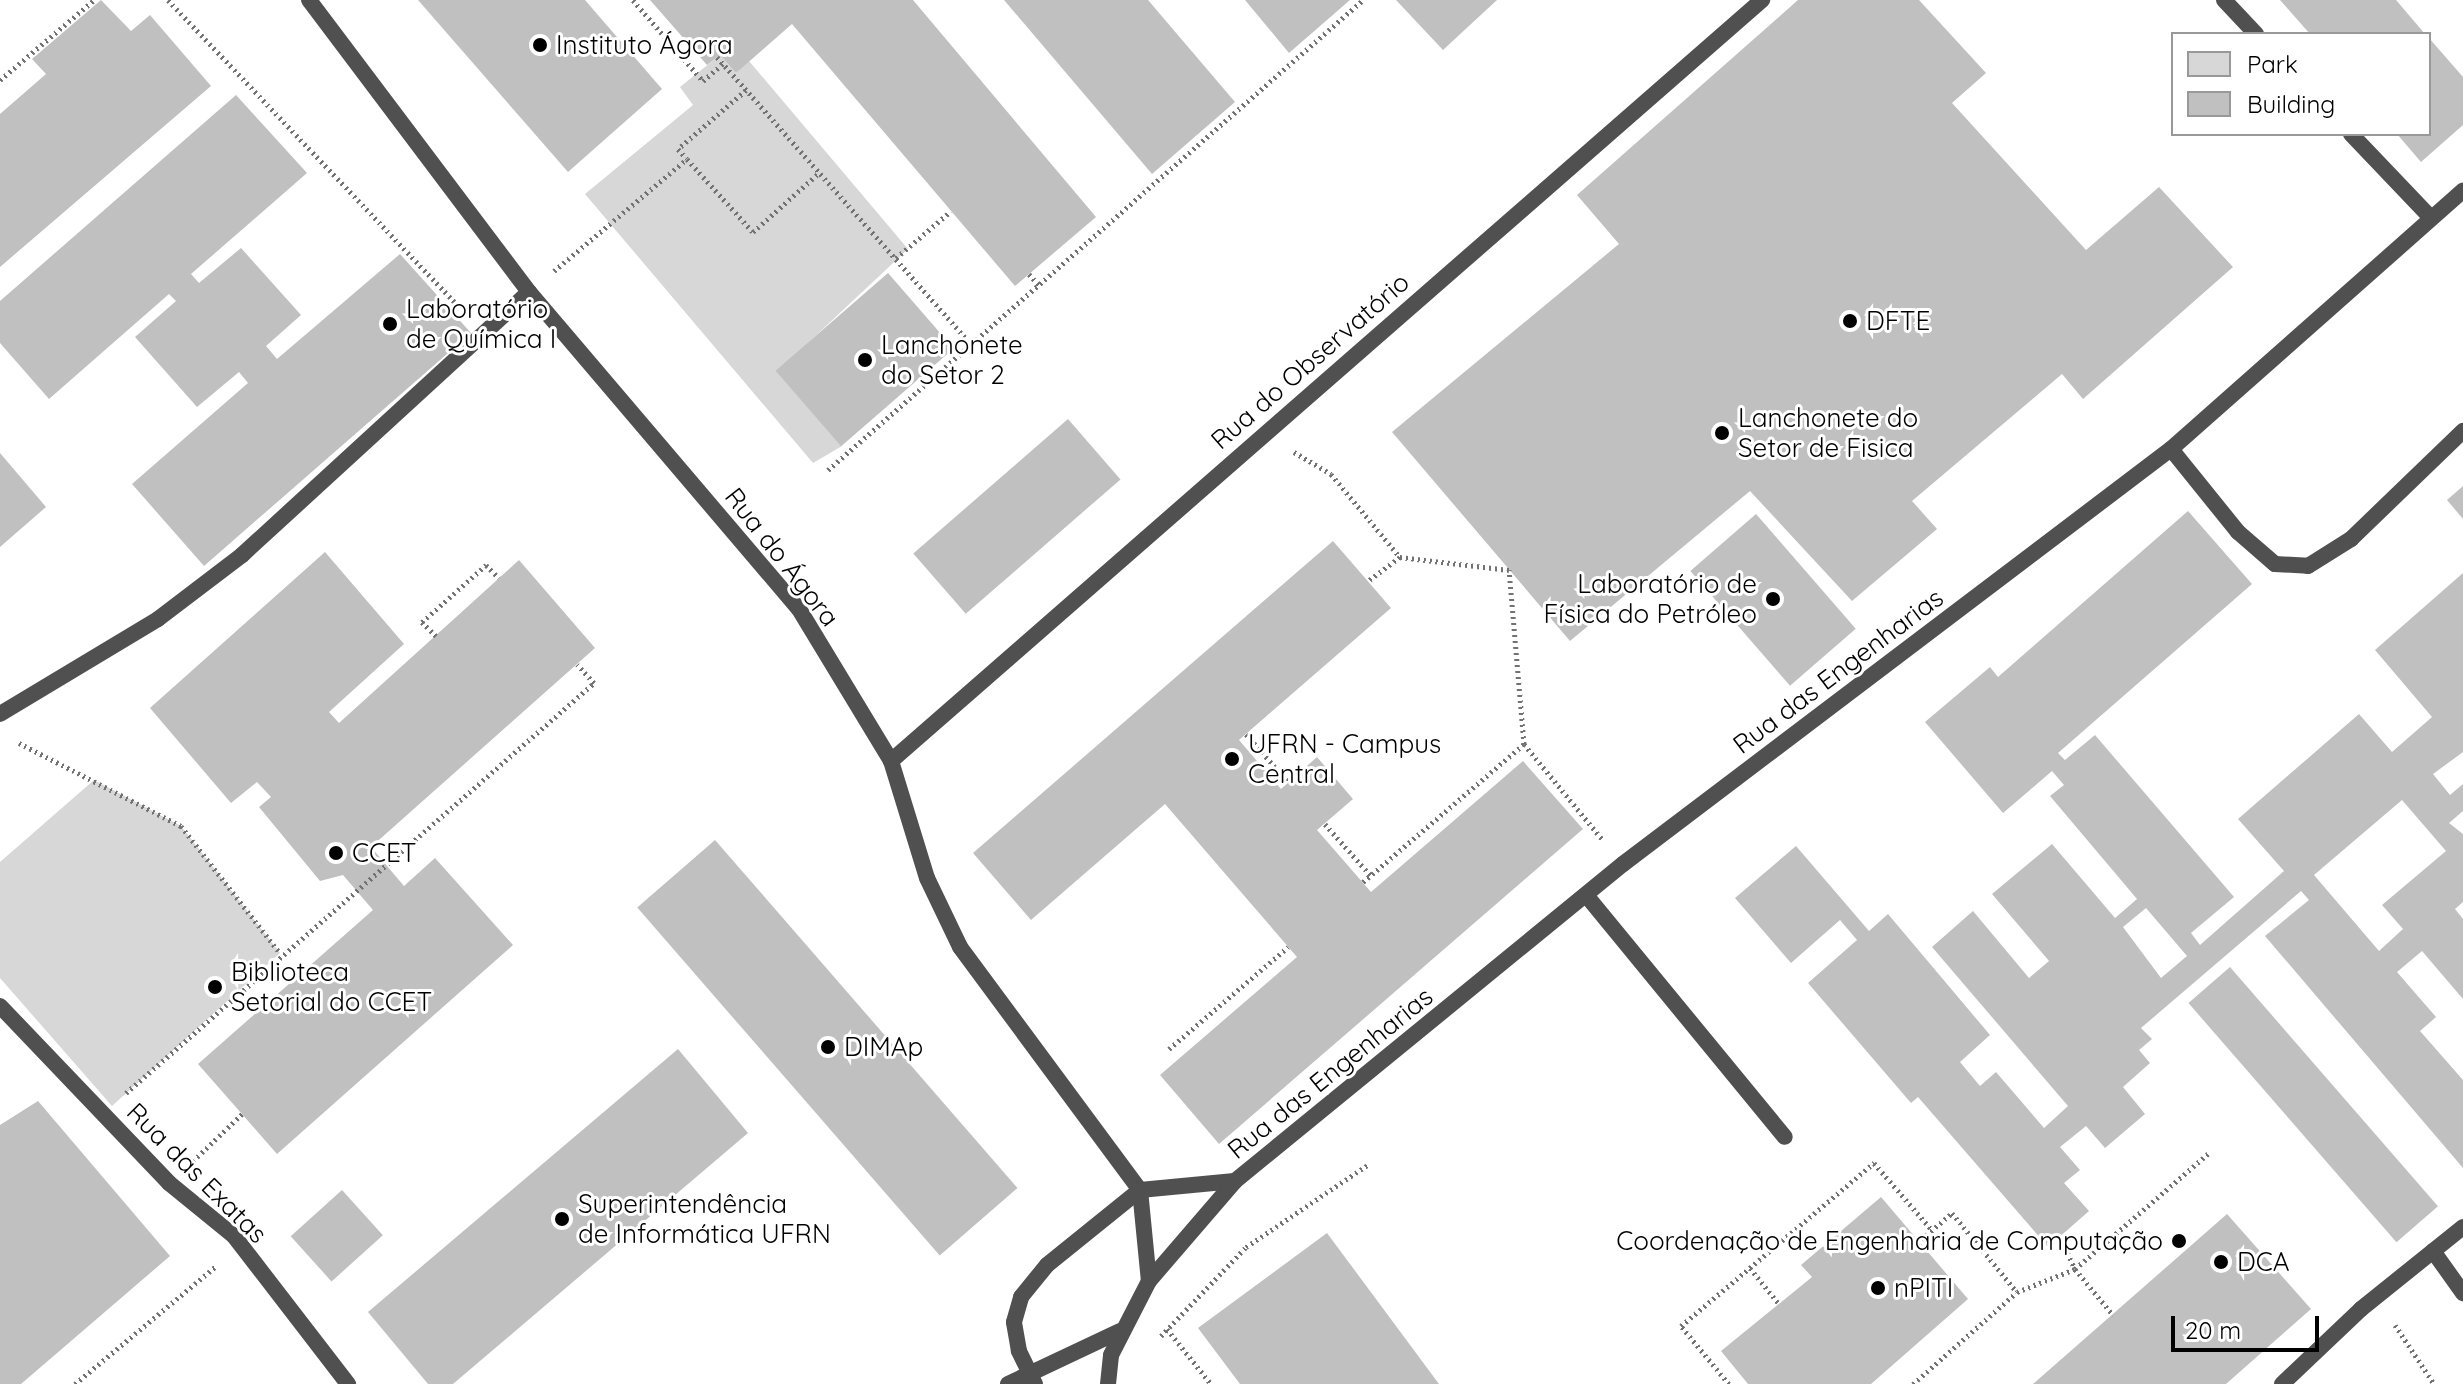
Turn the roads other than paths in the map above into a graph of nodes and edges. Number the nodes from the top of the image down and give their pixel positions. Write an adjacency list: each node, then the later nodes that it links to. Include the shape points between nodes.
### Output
1 (309, 0): 8 (lane, Rua do Ágora)
2 (1762, 0): 12 (lane, Rua do Observatório)
3 (2224, 0): 4 (lane)
4 (2254, 32)
5 (2353, 136): 7 (lane)
6 (2463, 191): 7 (lane, Rua das Engenharias)
7 (2429, 216): 10 (lane, Rua das Engenharias)
8 (529, 292): 11 (lane, via 242,555 158,619); 12 (lane, Rua do Ágora, via 799,609)
9 (2463, 431): 10 (lane, via 2351,539 2308,566 2275,564 2211,502)
10 (2171, 449): 13 (lane, Rua das Engenharias)
11 (0, 714)
12 (891, 761): 17 (lane, Rua do Ágora, via 927,878 960,947)
13 (1586, 895): 15 (lane); 16 (lane, Rua das Engenharias)
14 (0, 1006): 24 (lane, Rua das Exatas, via 169,1183 241,1244)
15 (1785, 1137)
16 (1235, 1181): 17 (lane, Rua das Engenharias); 20 (lane, Rua das Engenharias)
17 (1140, 1190): 20 (lane); 23 (lane, via 1047,1265 1021,1297 1014,1322)
18 (2463, 1227): 19 (lane)
19 (2433, 1251): 21 (lane); 27 (lane, via 2361,1309)
20 (1149, 1281): 22 (lane, Rua das Engenharias)
21 (2463, 1293)
22 (1120, 1331): 23 (lane); 26 (lane, Rua das Engenharias)
23 (1032, 1378): 25 (lane)
24 (348, 1384)
25 (1008, 1384)
26 (1108, 1384)
27 (2282, 1384)

